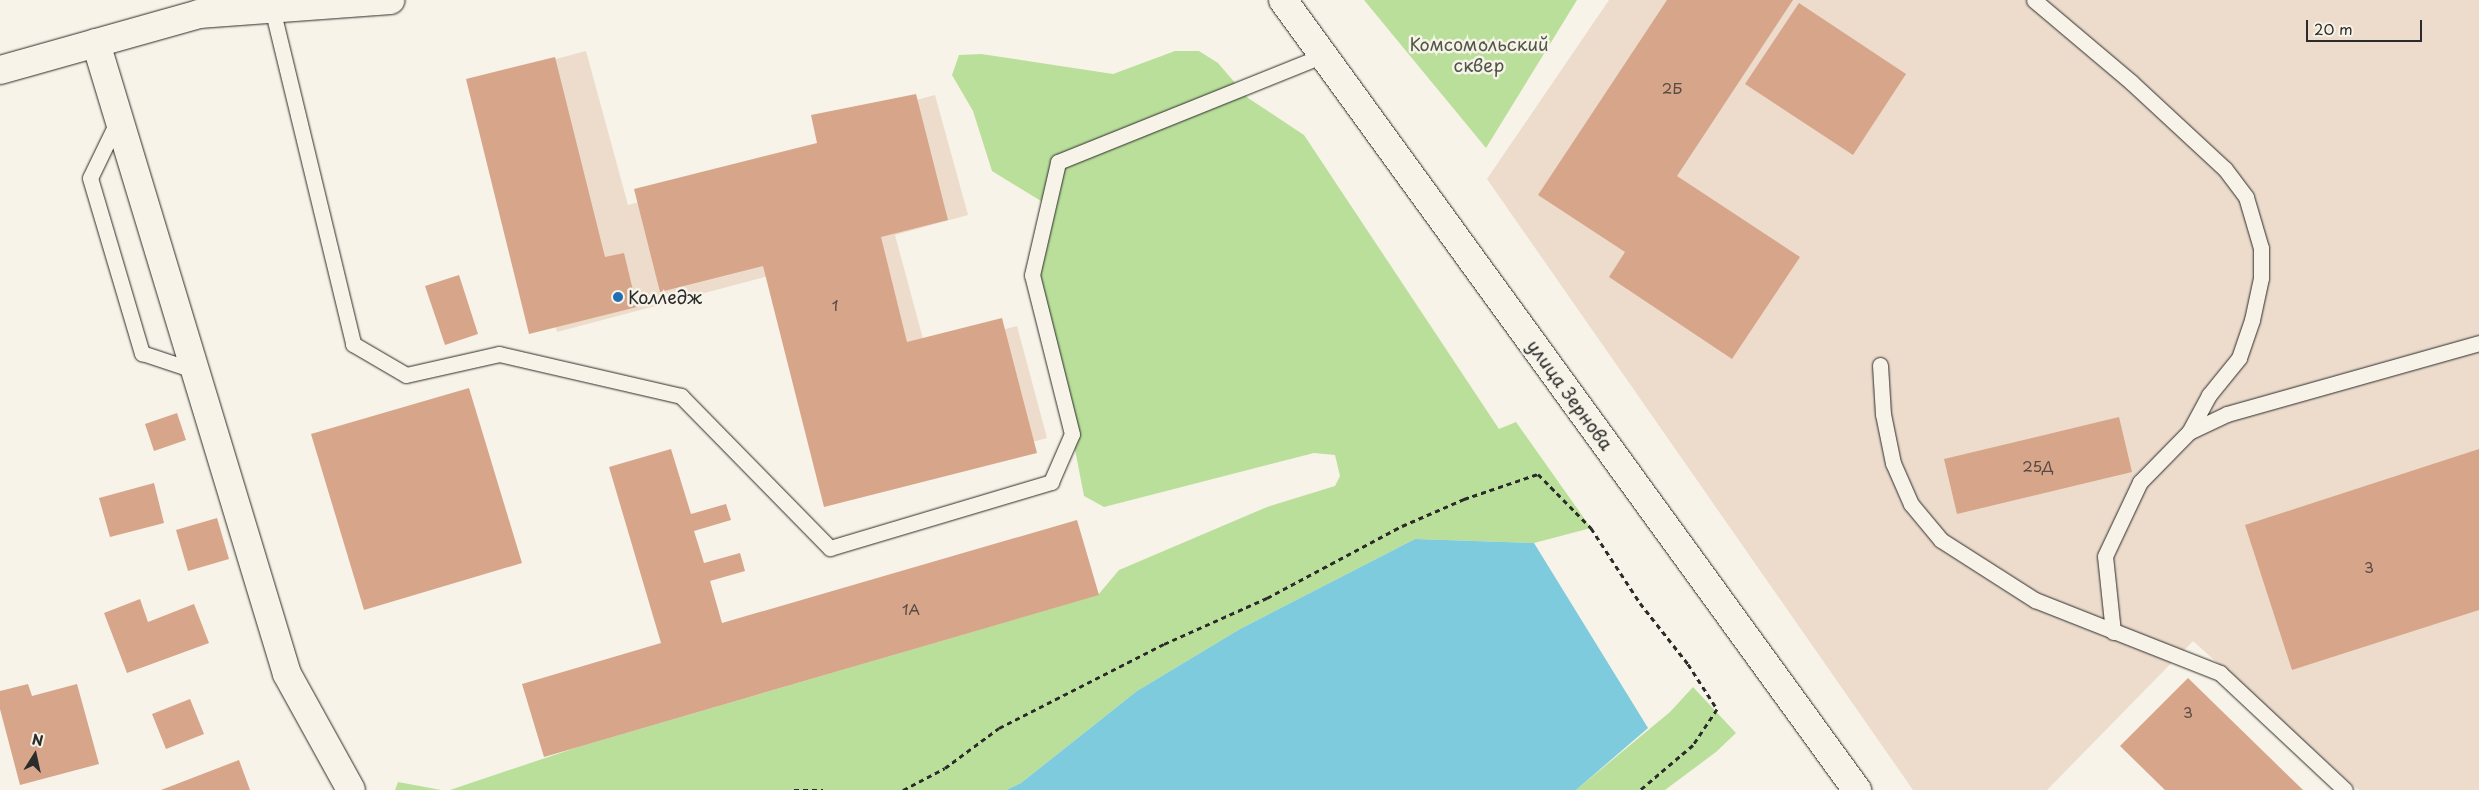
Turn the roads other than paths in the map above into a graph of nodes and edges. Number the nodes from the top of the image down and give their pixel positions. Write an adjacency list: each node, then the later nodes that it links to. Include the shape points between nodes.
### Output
1 (390, 0): 4 (main road)
2 (1282, 0): 7 (main road, улица Зернова)
3 (2034, 0): 13 (lane, via 2131,82 2225,169 2246,197 2261,248 2261,278 2252,320 2238,358)
4 (350, 2): 5 (main road)
5 (272, 8): 6 (main road, via 199,14); 7 (lane, via 353,344 406,375 499,354 681,396 830,548 1051,482 1072,434 1032,275 1058,162)
6 (96, 43): 8 (main road); 9 (main road)
7 (1324, 55): 16 (main road, улица Зернова)
8 (0, 70)
9 (119, 118): 12 (main road); 12 (lane, via 90,178 142,353)
10 (2479, 343): 13 (lane, via 2227,414)
11 (1880, 365): 14 (lane, via 1883,414 1893,462 1911,504 1941,540 2035,600)
12 (196, 371): 15 (main road, via 287,674)
13 (2188, 432): 14 (lane, via 2140,482 2105,556)
14 (2113, 632): 17 (lane, via 2220,673)
15 (352, 790)
16 (1858, 790)
17 (2345, 790)

